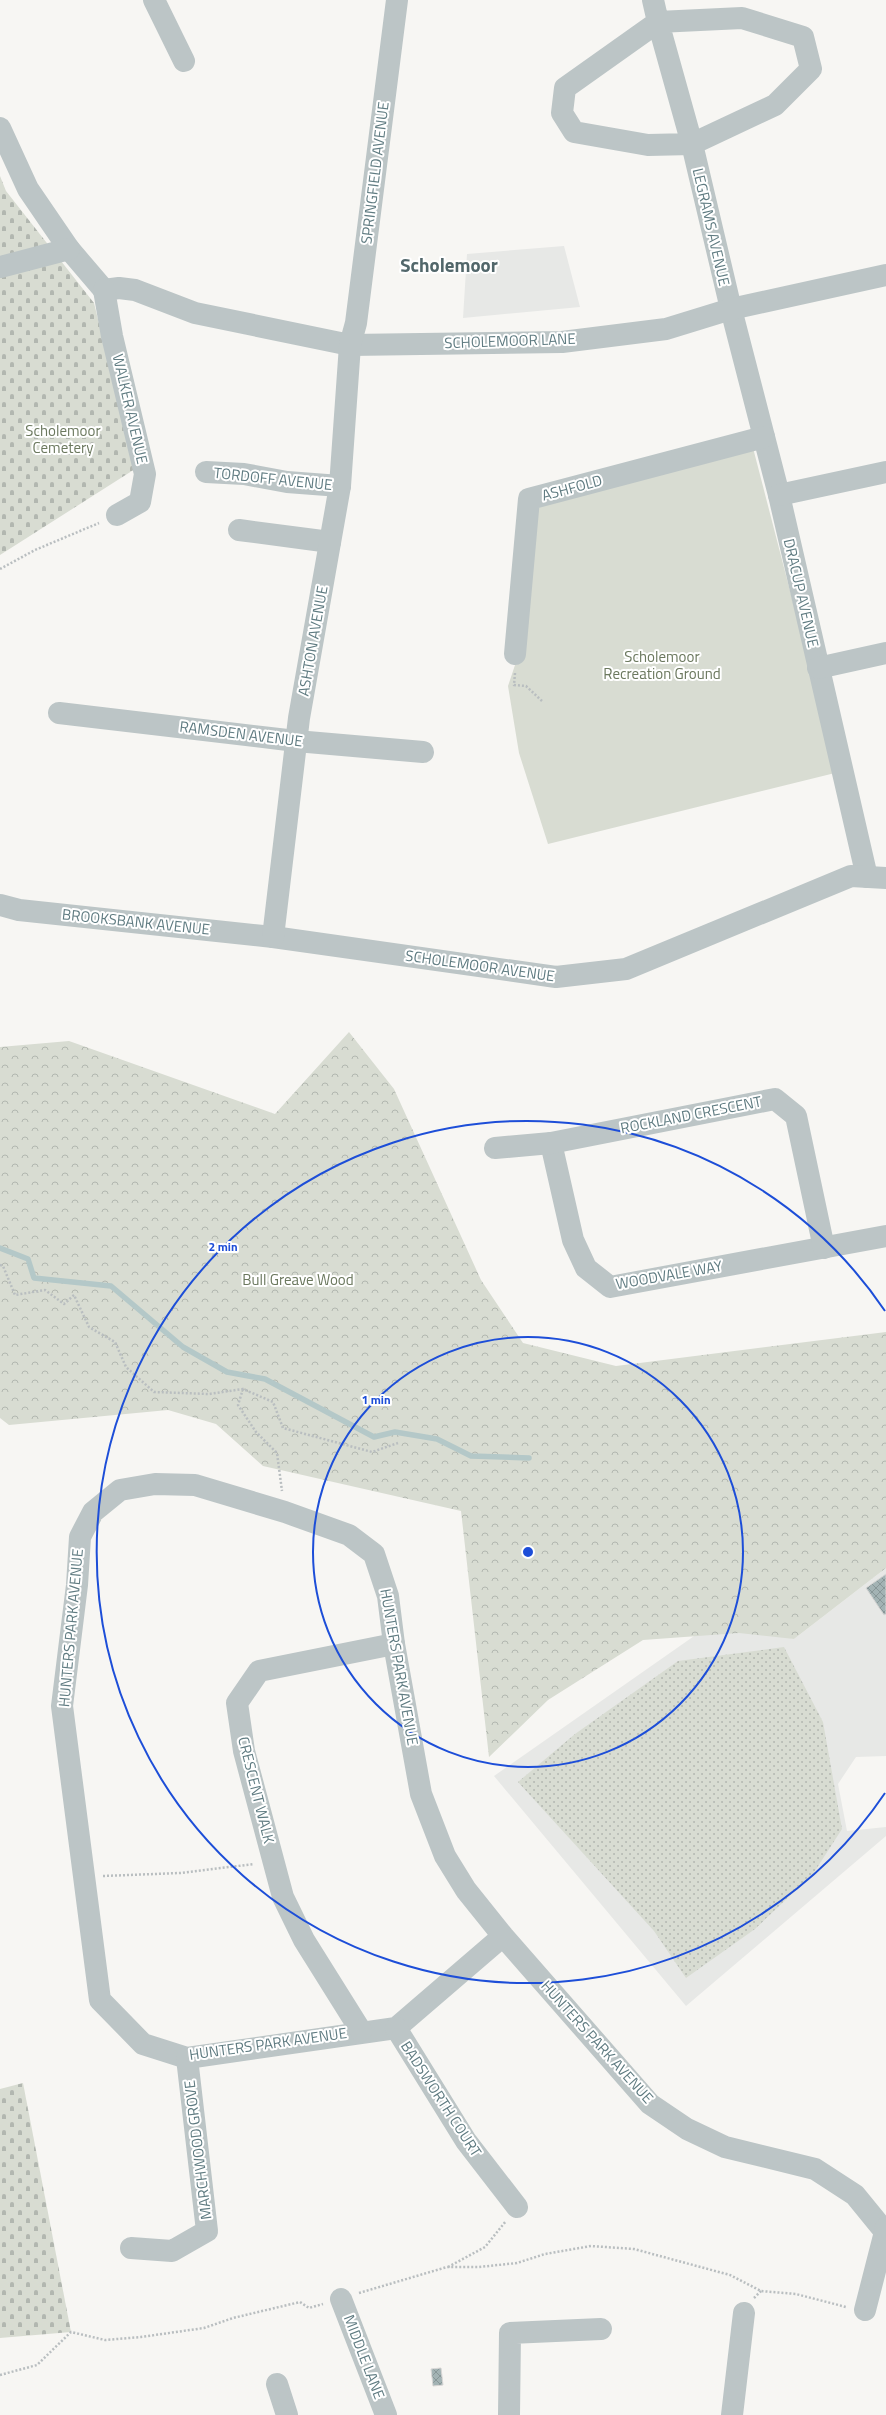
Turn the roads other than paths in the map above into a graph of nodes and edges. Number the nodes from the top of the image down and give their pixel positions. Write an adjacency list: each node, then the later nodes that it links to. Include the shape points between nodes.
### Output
1 (154, 0): 5 (street)
2 (397, 0): 13 (street, SPRINGFIELD AVENUE, via 356,323)
3 (653, 0): 4 (street, LEGRAMS AVENUE)
4 (658, 22): 7 (street, LEGRAMS AVENUE); 7 (street, via 565,88 562,113 574,132 648,145); 7 (street, via 742,18 803,38 812,69 775,105)
5 (184, 61)
6 (0, 128): 8 (street, via 28,189)
7 (692, 144): 12 (street, LEGRAMS AVENUE)
8 (68, 249): 9 (street); 11 (street)
9 (0, 267)
10 (886, 275): 12 (street, SCHOLEMOOR LANE)
11 (104, 290): 13 (street, SCHOLEMOOR LANE, via 135,290 195,313); 19 (street, WALKER AVENUE, via 112,336 145,474 140,502)
12 (731, 310): 13 (street, SCHOLEMOOR LANE, via 666,329 562,342); 14 (street, DRACUP AVENUE)
13 (350, 345): 17 (street, ASHTON AVENUE)
14 (764, 437): 18 (street, DRACUP AVENUE); 23 (street, ASHFOLD, via 529,499)
15 (206, 472): 17 (street, TORDOFF AVENUE)
16 (886, 472): 18 (street)
17 (340, 486): 21 (street, ASHTON AVENUE)
18 (779, 495): 24 (street, DRACUP AVENUE)
19 (118, 515)
20 (239, 530): 21 (street)
21 (330, 542): 26 (street, ASHTON AVENUE)
22 (886, 653): 24 (street)
23 (515, 654)
24 (818, 668): 28 (street, DRACUP AVENUE)
25 (59, 713): 26 (street, RAMSDEN AVENUE)
26 (296, 741): 27 (street, RAMSDEN AVENUE); 30 (street, ASHTON AVENUE)
27 (423, 752)
28 (877, 877): 30 (street, SCHOLEMOOR AVENUE, via 851,876 626,969 556,977)
29 (0, 904): 30 (street, BROOKSBANK AVENUE, via 19,910)
30 (273, 937)
31 (552, 1143): 32 (street, ROCKLAND CRESCENT); 34 (street, WOODVALE WAY, via 573,1240 586,1268 610,1287); 34 (street, ROCKLAND CRESCENT, via 775,1099 796,1116)
32 (495, 1148)
33 (886, 1236): 34 (street, WOODVALE WAY)
34 (824, 1248)
35 (394, 1644): 36 (street, HUNTERS PARK AVENUE, via 421,1794 445,1856 466,1890); 38 (street, CRESCENT WALK, via 260,1671 237,1704 244,1751 283,1897 304,1940); 39 (street, HUNTERS PARK AVENUE, via 388,1596 374,1554 349,1535 285,1512 194,1486 155,1484 120,1490 93,1512 80,1537 62,1706 100,2000 143,2044)
36 (503, 1936): 37 (street); 41 (street, HUNTERS PARK AVENUE, via 650,2104 687,2129 726,2147 815,2169 855,2195)
37 (396, 2028): 38 (street, HUNTERS PARK AVENUE); 40 (street, BADSWORTH COURT, via 466,2141)
38 (361, 2031): 39 (street, HUNTERS PARK AVENUE)
39 (187, 2058): 42 (street, MARCHWOOD GROVE, via 207,2231 172,2251)
40 (517, 2207)
41 (886, 2231): 44 (street)
42 (131, 2248)
43 (341, 2299): 49 (street, MIDDLE LANE)
44 (865, 2310)
45 (744, 2313): 51 (street)
46 (601, 2329): 50 (street, via 510,2333)
47 (277, 2384): 48 (street)
48 (287, 2415)
49 (386, 2415)
50 (509, 2415)
51 (732, 2415)

